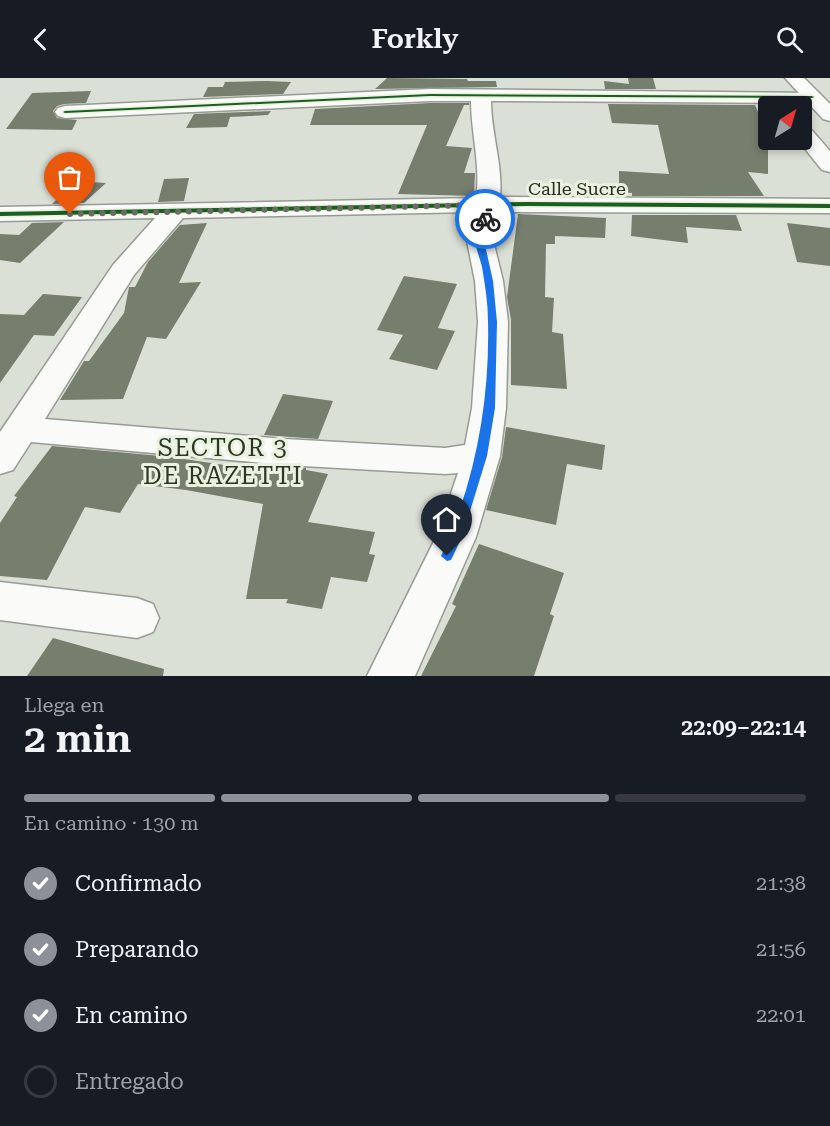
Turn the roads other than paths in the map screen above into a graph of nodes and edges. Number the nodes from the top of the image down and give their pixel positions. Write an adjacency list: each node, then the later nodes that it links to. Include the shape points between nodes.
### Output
1 (760, 78): 4 (main road)
2 (794, 78): 5 (main road)
3 (524, 87): 6 (main road); 8 (main road)
4 (774, 96)
5 (811, 96)
6 (481, 97): 9 (main road, via 341,98); 13 (main road, via 490,182)
7 (812, 97): 10 (main road)
8 (758, 100)
9 (65, 112)
10 (830, 115)
11 (812, 143): 12 (main road)
12 (830, 165)
13 (487, 205): 14 (main road, Calle Sucre); 15 (main road, Calle Sucre); 18 (main road, via 479,236 489,281 493,363)
14 (830, 206)
15 (174, 213): 16 (main road, Calle Sucre); 17 (main road, via 123,271)
16 (0, 214)
17 (20, 429): 18 (main road, via 285,452 445,460); 19 (main road)
18 (482, 456): 22 (main road, via 456,537)
19 (0, 461)
20 (0, 602): 21 (main road)
21 (137, 618)
22 (391, 676)

